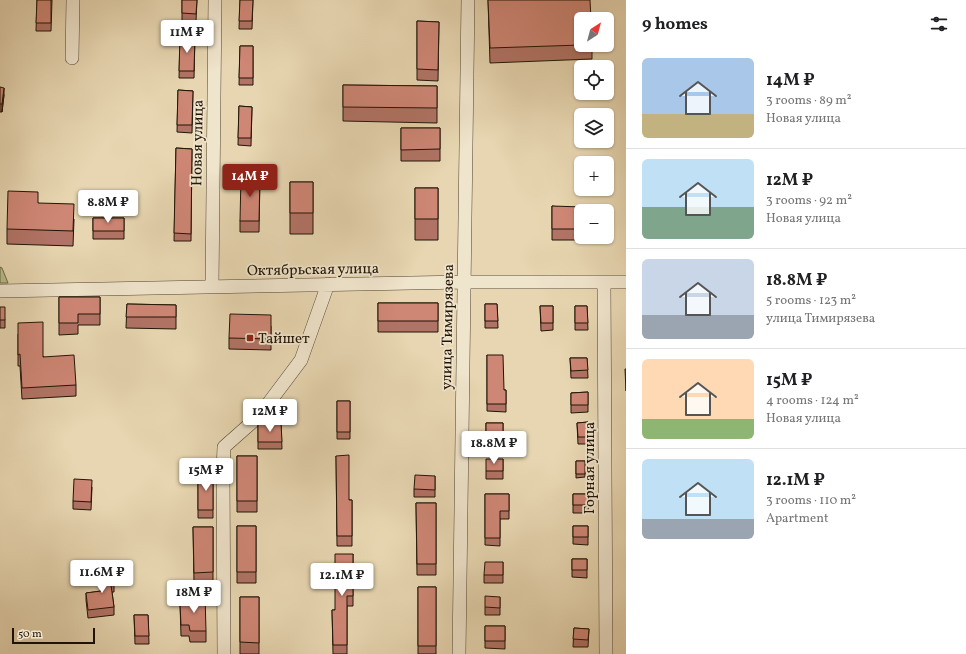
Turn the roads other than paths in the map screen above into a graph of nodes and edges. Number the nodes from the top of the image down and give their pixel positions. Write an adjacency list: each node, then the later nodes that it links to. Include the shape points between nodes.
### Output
1 (73, 0): 4 (street)
2 (215, 0): 9 (street, Новая улица)
3 (468, 0): 5 (street, улица Тимирязева)
4 (72, 58)
5 (464, 282): 6 (street, Октябрьская улица); 8 (street, Октябрьская улица); 12 (street, улица Тимирязева)
6 (604, 282): 7 (street, Октябрьская улица); 13 (street, Горная улица)
7 (626, 282)
8 (328, 284): 9 (street, Октябрьская улица); 11 (street, via 301,360 259,416 224,447)
9 (212, 287): 10 (street, Октябрьская улица)
10 (0, 291)
11 (224, 654)
12 (459, 654)
13 (606, 654)

